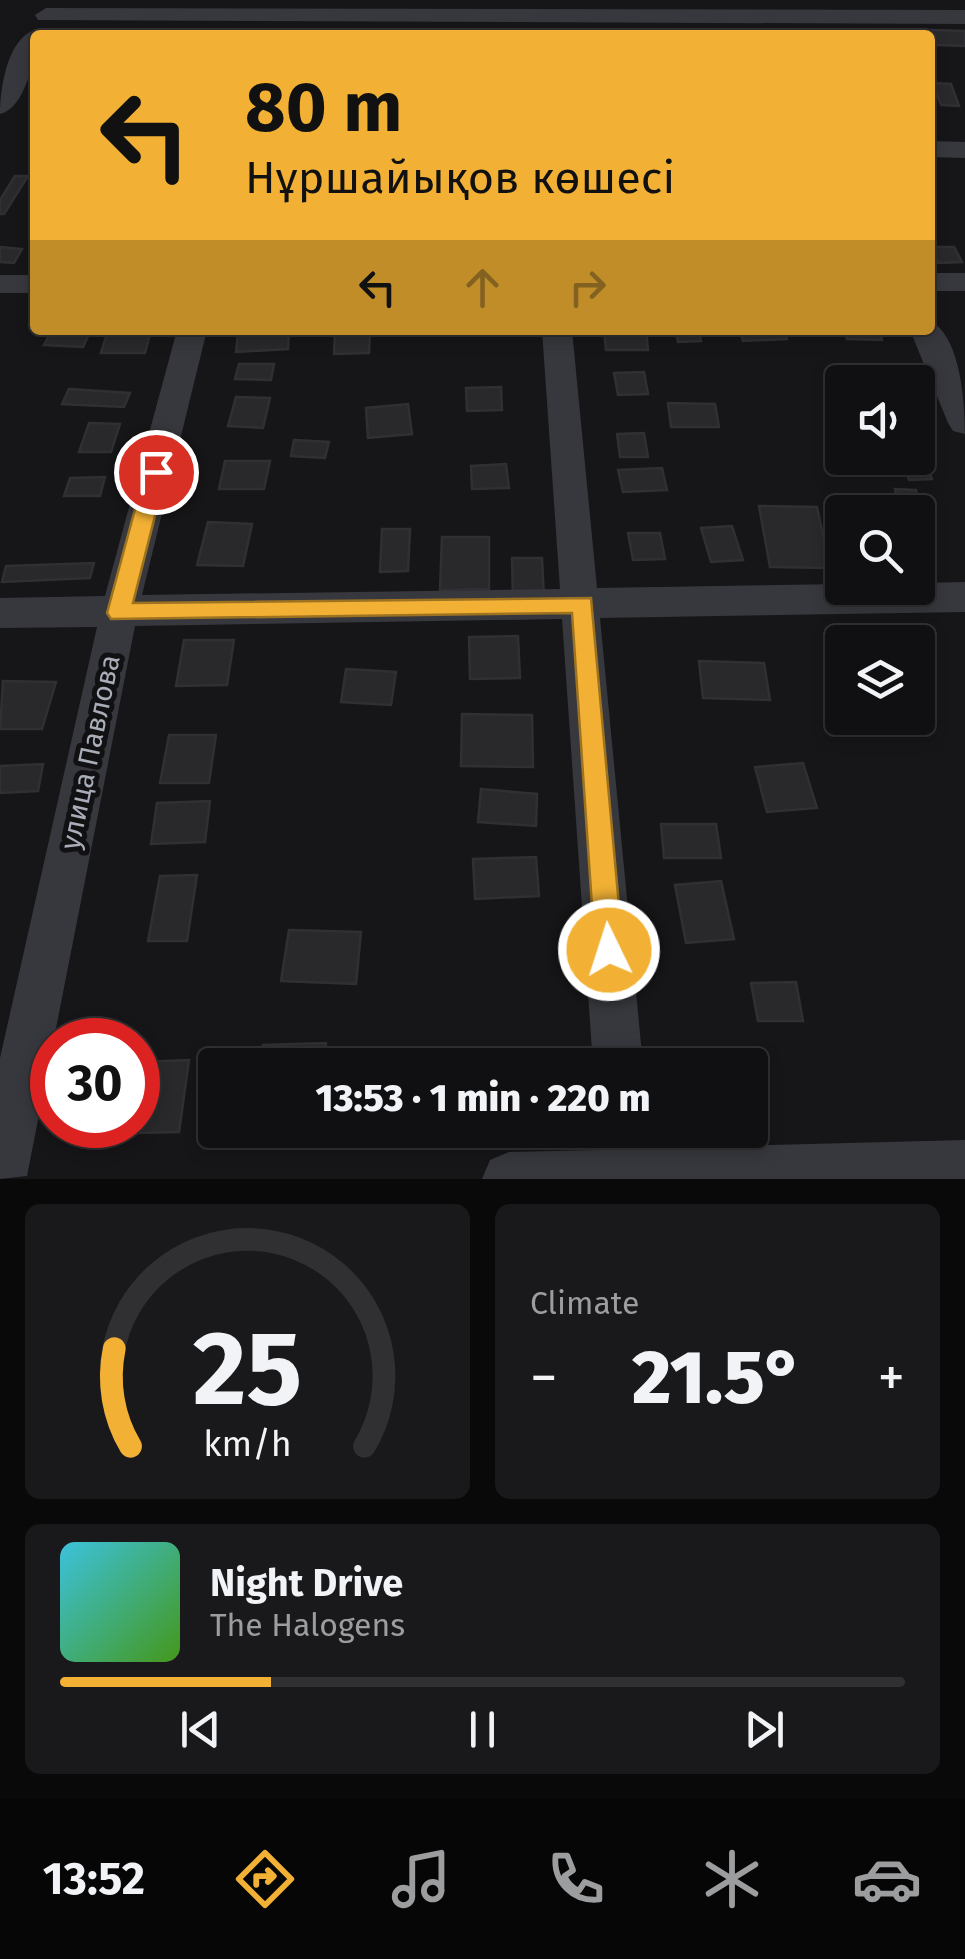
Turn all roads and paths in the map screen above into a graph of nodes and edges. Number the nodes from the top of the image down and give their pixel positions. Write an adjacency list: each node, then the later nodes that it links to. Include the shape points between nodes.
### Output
1 (535, 17): 2 (street); 4 (street)
2 (781, 17): 3 (street)
3 (965, 17)
4 (272, 18): 5 (street)
5 (42, 22)
6 (30, 46): 7 (street)
7 (2, 101)
8 (935, 149): 9 (street)
9 (965, 150)
10 (935, 282): 11 (street)
11 (965, 282)
12 (0, 284): 13 (street)
13 (30, 284)
14 (191, 335): 20 (street, улица Павлова)
15 (557, 335): 19 (street)
16 (927, 335): 17 (street)
17 (965, 423)
18 (965, 597): 19 (street)
19 (582, 604): 20 (street); 22 (street)
20 (119, 613): 21 (street); 25 (street, улица Павлова)
21 (0, 614)
22 (617, 1048)
23 (625, 1162): 24 (street); 26 (street)
24 (965, 1166)
25 (0, 1176)
26 (509, 1179)

